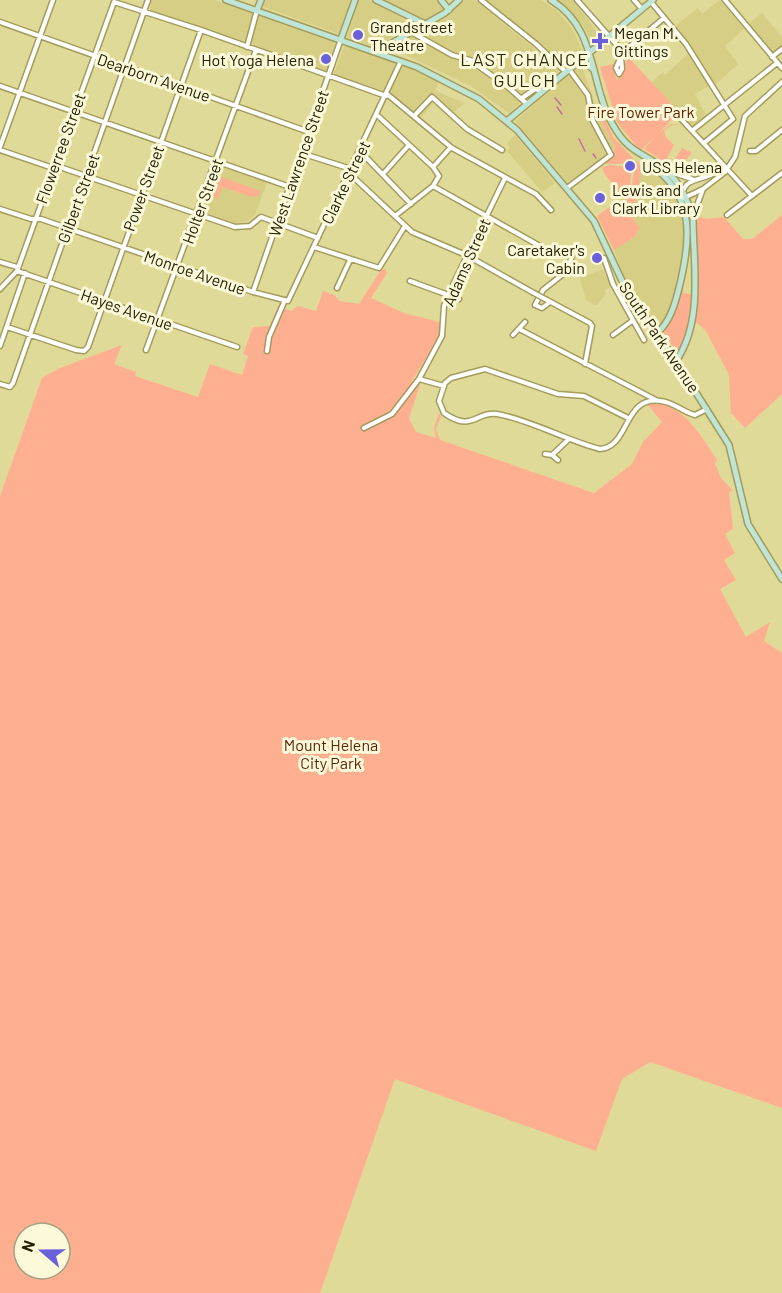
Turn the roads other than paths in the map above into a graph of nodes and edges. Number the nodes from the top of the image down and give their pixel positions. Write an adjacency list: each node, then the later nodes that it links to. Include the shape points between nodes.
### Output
1 (52, 0): 24 (street)
2 (148, 0): 18 (street, Gilbert Street)
3 (226, 0): 17 (street, South Park Avenue)
4 (261, 0): 17 (street)
5 (355, 0): 26 (street, West Lawrence Street)
6 (376, 0): 21 (street)
7 (441, 0): 15 (street)
8 (459, 0): 15 (street)
9 (481, 0): 39 (street)
10 (634, 0): 16 (street)
11 (725, 0): 33 (street)
12 (578, 1): 25 (street)
13 (652, 1): 16 (street); 19 (street)
14 (554, 2): 31 (street, via 578,25)
15 (450, 9): 21 (street)
16 (642, 9): 25 (street)
17 (257, 10): 26 (street, South Park Avenue); 27 (street)
18 (145, 11): 22 (street); 32 (street, Flowerree Street, via 114,2); 37 (street, Gilbert Street)
19 (664, 18): 25 (street, via 622,55); 51 (street, via 686,44)
20 (0, 22): 24 (street, Dearborn Avenue)
21 (425, 24): 23 (street)
22 (201, 30): 27 (street); 43 (street, Power Street)
23 (410, 32): 30 (street); 48 (street, via 452,55 470,60)
24 (39, 36): 32 (street, Dearborn Avenue); 46 (street)
25 (608, 36): 31 (street)
26 (341, 39): 30 (street, South Park Avenue); 41 (street, West Lawrence Street)
27 (247, 47): 29 (street)
28 (782, 49): 33 (street)
29 (256, 50): 41 (street); 50 (street, Holter Street)
30 (376, 52): 34 (street, South Park Avenue)
31 (590, 52): 35 (street); 40 (street)
32 (93, 56): 37 (street, Dearborn Avenue); 53 (street, Flowerree Street)
33 (772, 57): 36 (street)
34 (401, 61): 47 (street, Clarke Street); 56 (street, South Park Avenue, via 470,93)
35 (577, 63): 39 (street); 40 (street, via 587,64)
36 (777, 63): 38 (street); 51 (street)
37 (125, 67): 43 (street, Dearborn Avenue); 57 (street, Gilbert Street)
38 (782, 68)
39 (568, 71): 45 (street); 84 (street, via 588,95 593,121 611,155)
40 (595, 72): 70 (street, via 611,122)
41 (328, 76): 47 (street); 60 (street, West Lawrence Street)
42 (782, 82): 75 (street, via 751,108 741,124 735,156)
43 (180, 86): 50 (street, Dearborn Avenue); 61 (street, Power Street)
44 (0, 87): 46 (street)
45 (542, 91): 48 (street, via 535,89); 49 (street)
46 (19, 93): 53 (street); 65 (street)
47 (386, 95): 54 (street, Clarke Street); 55 (street)
48 (522, 98): 49 (street)
49 (527, 104): 56 (street)
50 (236, 105): 60 (street, Dearborn Avenue); 71 (street, Holter Street)
51 (723, 106): 58 (street); 62 (street, via 733,122)
52 (671, 108): 58 (street)
53 (73, 112): 57 (street); 72 (street, Flowerree Street)
54 (377, 115): 63 (street); 67 (street, Clarke Street)
55 (414, 116): 64 (street); 66 (street, via 432,97 467,129)
56 (507, 120): 84 (street, South Park Avenue)
57 (105, 123): 61 (street); 79 (street, Gilbert Street)
58 (693, 130): 62 (street)
59 (782, 130): 68 (street, via 756,151)
60 (309, 132): 69 (street, West Lawrence Street)
61 (160, 142): 71 (street); 86 (street, Power Street)
62 (704, 143): 75 (street)
63 (409, 145): 73 (street); 78 (street)
64 (452, 147): 73 (street); 80 (street)
65 (0, 149): 72 (street)
66 (502, 150)
67 (360, 151): 76 (street, Clarke Street); 78 (street)
68 (750, 151)
69 (301, 153): 76 (street); 83 (street, West Lawrence Street)
70 (640, 156): 74 (street); 87 (street)
71 (216, 162): 83 (street); 92 (street, Holter Street)
72 (54, 166): 79 (street); 97 (street, Flowerree Street)
73 (433, 166): 82 (street, via 439,176)
74 (664, 168): 81 (street); 87 (street)
75 (726, 168): 81 (street); 85 (street); 88 (street)
76 (350, 172): 94 (street); 101 (street, Clarke Street)
77 (782, 173): 88 (street)
78 (383, 174): 89 (street)
79 (86, 176): 86 (street); 100 (street, Gilbert Street)
80 (505, 178): 91 (street, via 536,195); 95 (street, Adams Street)
81 (693, 179): 87 (street)
82 (433, 186): 89 (street); 95 (street)
83 (290, 187): 98 (street, West Lawrence Street)
84 (567, 188): 105 (street, South Park Avenue, via 594,222)
85 (703, 189): 87 (street); 96 (street)
86 (141, 195): 92 (street); 102 (street, Power Street)
87 (682, 196): 96 (street); 128 (street, via 689,226 686,257 676,300 668,320)
88 (752, 196): 93 (street)
89 (411, 204): 94 (street)
90 (0, 209): 97 (street, Monroe Avenue)
91 (551, 210)
92 (197, 214): 98 (street, via 239,228 250,226 261,217); 110 (street, Holter Street)
93 (727, 215)
94 (395, 216): 99 (street)
95 (485, 216): 104 (street); 106 (street, Adams Street)
96 (693, 217): 137 (street, via 693,315 686,343)
97 (35, 220): 100 (street, Monroe Avenue); 111 (street, Flowerree Street)
98 (277, 223): 101 (street); 117 (street, West Lawrence Street)
99 (405, 226): 106 (street); 108 (street, via 381,268)
100 (67, 228): 102 (street, Monroe Avenue); 114 (street, Gilbert Street)
101 (318, 238): 103 (street, Clarke Street)
102 (122, 247): 110 (street, Monroe Avenue); 120 (street, Power Street)
103 (314, 247): 108 (street); 121 (street, Clarke Street)
104 (547, 250)
105 (609, 252): 124 (street, via 603,259); 128 (street, South Park Avenue, via 624,285)
106 (466, 255): 118 (street, Adams Street); 122 (street, bridge)
107 (572, 256): 122 (street, via 570,266 543,290 535,305 542,308)
108 (350, 260): 115 (street)
109 (0, 262): 111 (street, Hayes Avenue)
110 (178, 267): 117 (street, Monroe Avenue); 123 (street, Holter Street)
111 (17, 269): 112 (street, Hayes Avenue); 116 (street, Flowerree Street)
112 (25, 273): 114 (street, Hayes Avenue); 126 (street)
113 (410, 280): 118 (street)
114 (48, 281): 120 (street, Hayes Avenue); 129 (street, Gilbert Street)
115 (337, 288)
116 (0, 289)
117 (253, 292): 121 (street, Monroe Avenue)
118 (449, 293): 119 (street); 139 (street, Adams Street, via 442,336)
119 (459, 299)
120 (103, 300): 123 (street, Hayes Avenue); 129 (street, Power Street, via 88,347 81,351)
121 (287, 301): 136 (street, Clarke Street, via 269,337)
122 (549, 301): 138 (street, via 592,326)
123 (159, 319): 134 (street, Hayes Avenue); 135 (street, Holter Street)
124 (632, 321): 131 (street); 132 (street)
125 (525, 322): 127 (street)
126 (7, 327): 129 (street); 133 (street)
127 (521, 330): 130 (street); 138 (street)
128 (657, 333): 137 (street, South Park Avenue)
129 (29, 335): 140 (street, Gilbert Street, via 12,385)
130 (513, 335)
131 (613, 335)
132 (644, 340)
133 (0, 346)
134 (237, 347)
135 (146, 351)
136 (267, 351)
137 (676, 361): 145 (street, South Park Avenue)
138 (585, 364): 142 (street)
139 (418, 379): 141 (street); 147 (street, Adams Street, via 392,414)
140 (0, 384)
141 (444, 386): 146 (street, via 451,378 485,369 558,394 586,396); 148 (street, via 441,409 453,419 470,423 494,414)
142 (634, 390): 143 (street); 144 (street)
143 (656, 400): 144 (street); 145 (street, via 695,415)
144 (642, 403): 146 (street)
145 (707, 409): 152 (street, South Park Avenue, via 734,455 750,529)
146 (628, 418): 148 (street, via 607,449)
147 (364, 428)
148 (569, 439): 150 (street)
149 (545, 454): 150 (street)
150 (552, 455): 151 (street)
151 (558, 459)
152 (782, 579)

